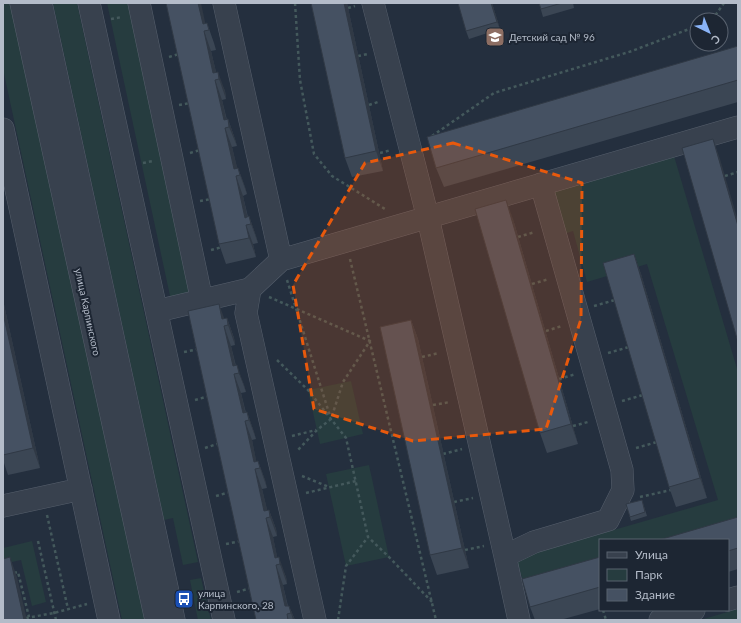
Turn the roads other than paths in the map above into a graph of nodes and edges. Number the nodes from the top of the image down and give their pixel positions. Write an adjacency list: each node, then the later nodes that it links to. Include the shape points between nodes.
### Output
1 (21, 3): 20 (street, улица Карпинского)
2 (40, 3): 21 (street, улица Карпинского)
3 (89, 3): 14 (street)
4 (139, 3): 13 (street)
5 (224, 3): 11 (street)
6 (373, 3): 10 (street, via 411,151)
7 (738, 127): 9 (street)
8 (3, 130): 15 (street)
9 (541, 184): 10 (street); 17 (street, via 622,470 623,490 608,520 534,542)
10 (418, 221): 11 (street); 17 (street)
11 (281, 260): 12 (street)
12 (250, 289): 13 (street); 23 (street, via 246,313)
13 (202, 301): 14 (street)
14 (157, 311): 22 (street)
15 (81, 489): 16 (street); 19 (street)
16 (3, 506)
17 (505, 556): 24 (street)
18 (691, 611): 25 (street)
19 (109, 620)
20 (156, 620)
21 (174, 620)
22 (224, 620)
23 (315, 620)
24 (519, 620)
25 (660, 620)

